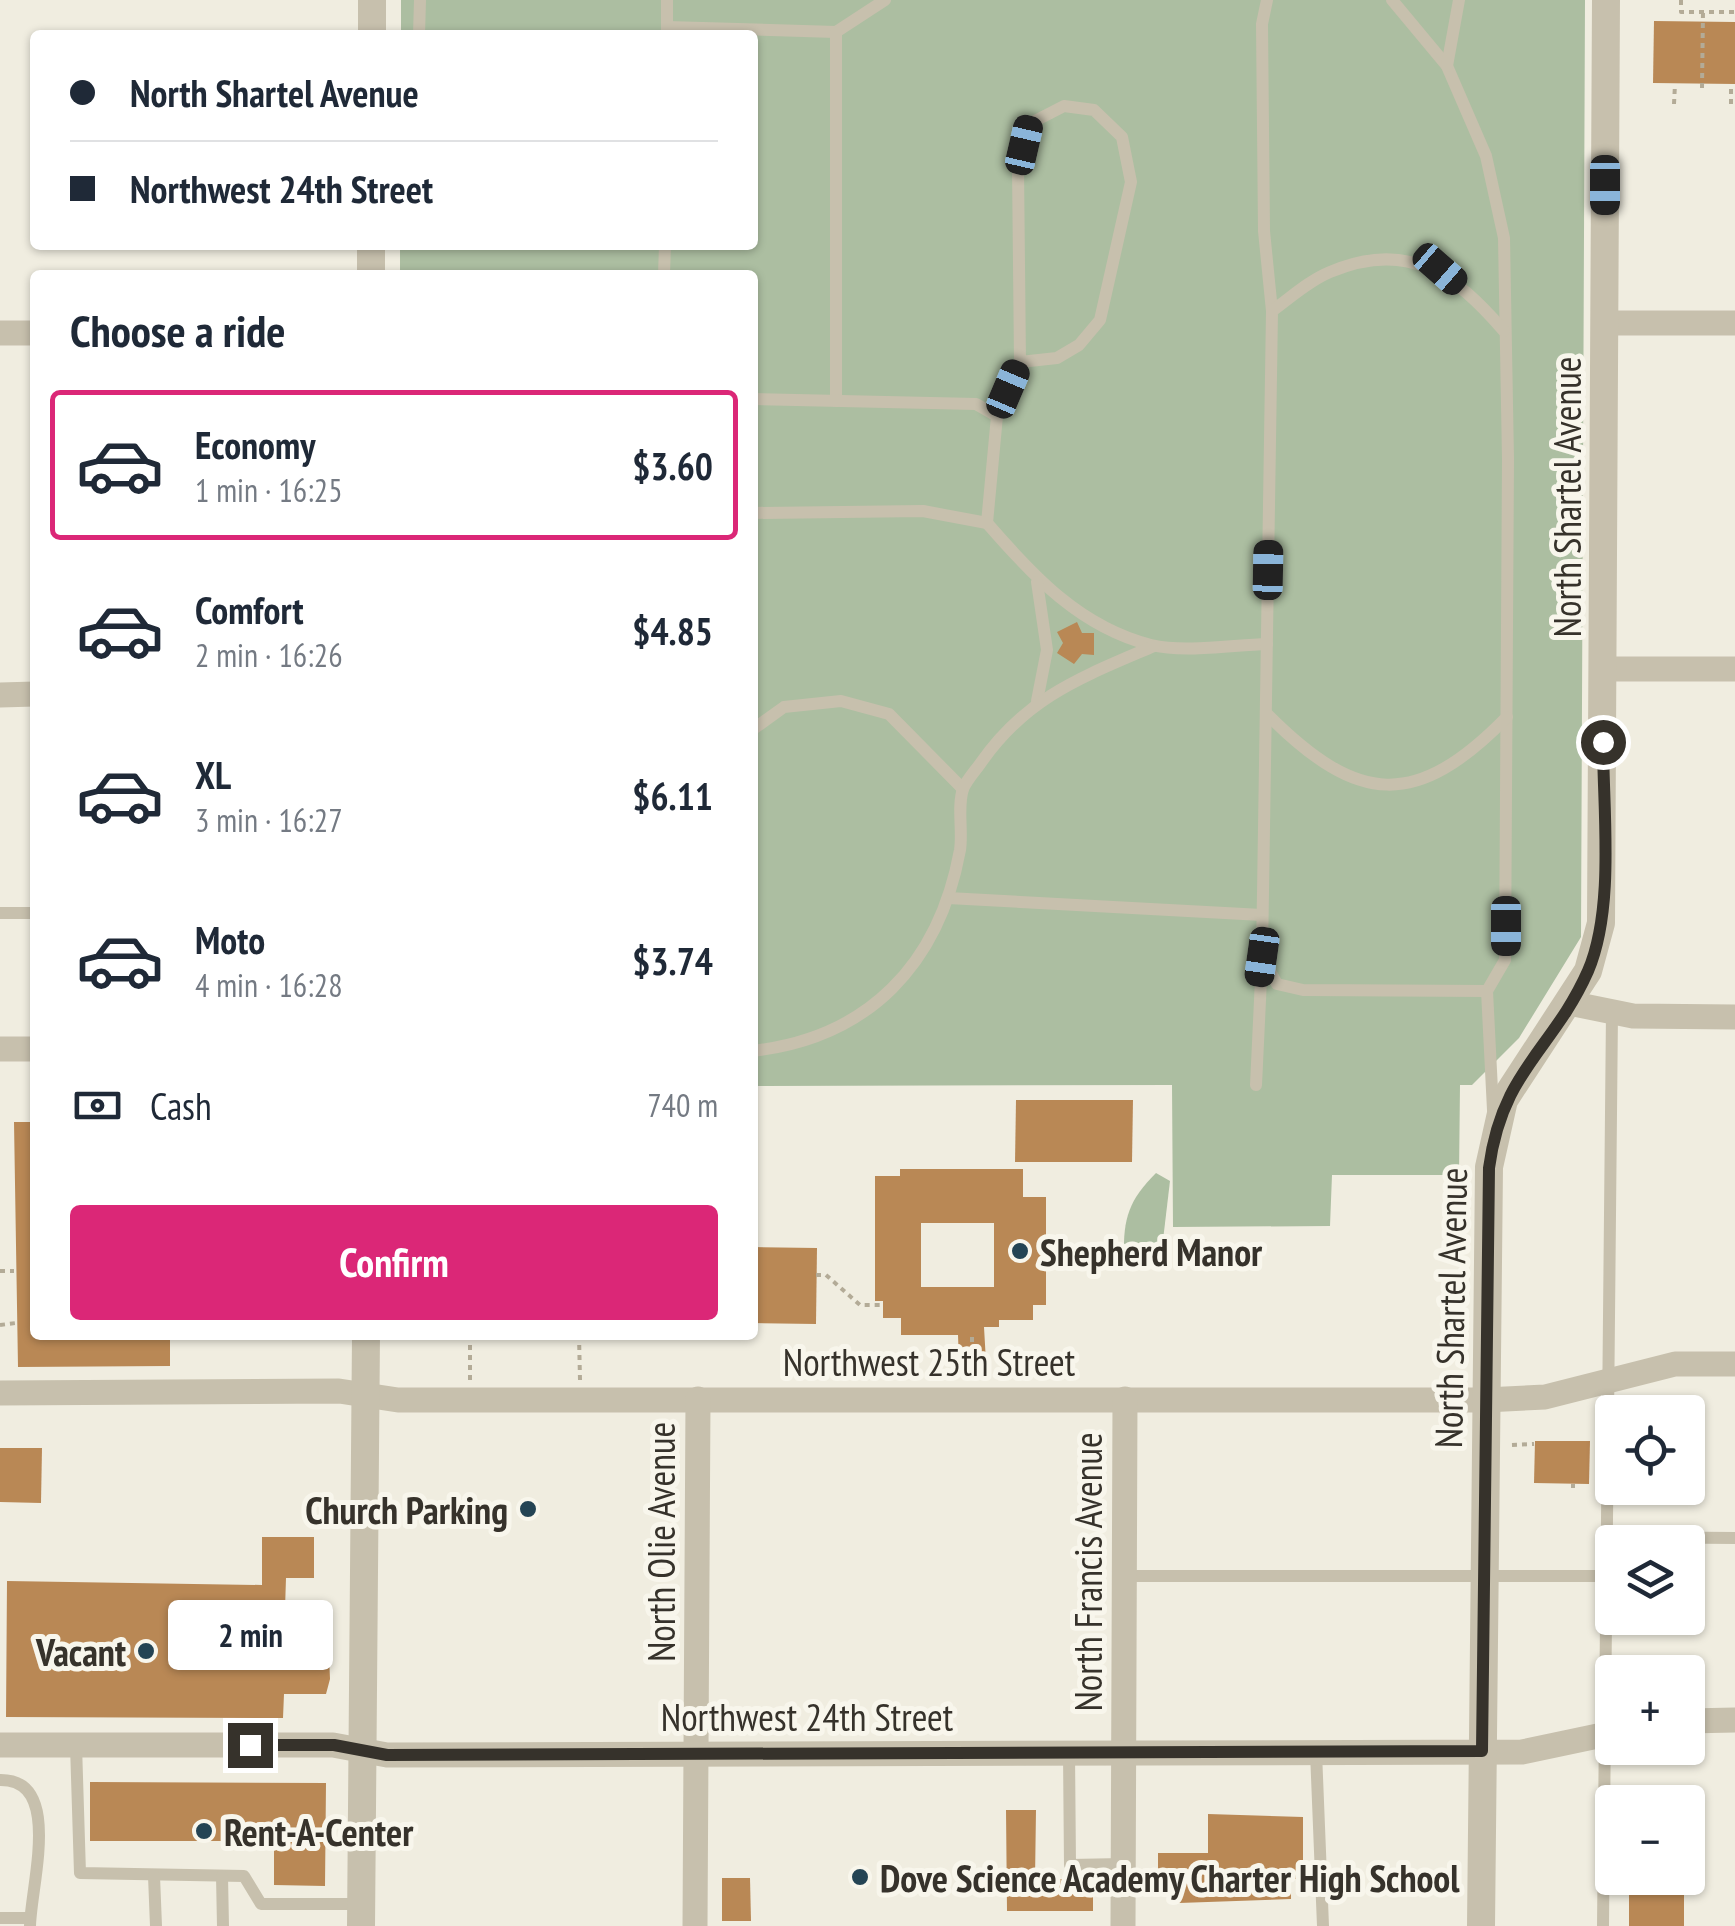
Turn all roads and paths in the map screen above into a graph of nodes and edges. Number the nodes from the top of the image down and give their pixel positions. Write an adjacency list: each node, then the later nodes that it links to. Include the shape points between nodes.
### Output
1 (372, 0): 12 (street)
2 (420, 0): 13 (lane)
3 (667, 0): 14 (lane)
4 (885, 0): 16 (lane)
5 (1267, 0): 23 (lane, via 1264,230)
6 (1392, 0): 17 (lane)
7 (1459, 0): 17 (lane)
8 (1606, 0): 24 (street, North Shartel Avenue)
9 (1681, 0): 10 (path, via 1681,12)
10 (1703, 12): 11 (path); 20 (path)
11 (1735, 12)
12 (372, 30)
13 (419, 30)
14 (667, 30)
15 (758, 32): 16 (lane)
16 (836, 32): 31 (lane)
17 (1447, 66): 26 (lane, via 1486,156 1504,238)
18 (1675, 84): 21 (path)
19 (1731, 84): 22 (path)
20 (1702, 88)
21 (1674, 104)
22 (1730, 104)
23 (1272, 311): 26 (lane, via 1330,272 1388,259 1440,269); 36 (lane)
24 (1604, 323): 25 (street); 38 (street, North Shartel Avenue)
25 (1735, 323)
26 (1504, 332): 44 (lane)
27 (0, 333): 28 (street)
28 (30, 333)
29 (1020, 362): 29 (lane, via 1057,358 1100,320 1131,182 1122,137 1094,110 1064,106 1028,124 1018,167); 32 (lane)
30 (758, 399): 31 (lane)
31 (836, 401): 32 (lane, via 976,404)
32 (998, 416): 34 (lane)
33 (758, 513): 34 (lane, via 923,511)
34 (987, 522): 35 (lane)
35 (1038, 582): 37 (lane, via 1096,624); 42 (lane, via 1046,650)
36 (1267, 644): 37 (lane); 43 (lane)
37 (1154, 646): 42 (lane)
38 (1603, 669): 39 (street); 53 (street, North Shartel Avenue, via 1600,923 1588,971)
39 (1735, 670)
40 (0, 694): 41 (street)
41 (30, 694)
42 (1037, 700): 46 (lane, via 1002,732)
43 (1268, 716): 44 (lane, via 1309,756 1356,782 1391,784 1437,775 1474,752); 50 (lane)
44 (1507, 718): 52 (lane, via 1505,960)
45 (758, 726): 46 (lane, via 784,706 841,700 888,714)
46 (963, 790): 47 (lane, via 960,848)
47 (948, 898): 50 (lane); 58 (lane, via 915,968 863,1015 796,1046)
48 (0, 913): 49 (lane)
49 (30, 913)
50 (1262, 916): 51 (lane)
51 (1262, 957): 52 (lane, via 1277,984 1302,990); 59 (lane)
52 (1487, 991): 60 (lane)
53 (1569, 1004): 54 (street); 60 (street, North Shartel Avenue, via 1514,1081)
54 (1612, 1012): 55 (street); 73 (lane)
55 (1735, 1017)
56 (0, 1049): 57 (street)
57 (30, 1049)
58 (758, 1050)
59 (1256, 1085)
60 (1496, 1127): 80 (street, North Shartel Avenue, via 1487,1198)
61 (0, 1271): 62 (path)
62 (14, 1271)
63 (816, 1276): 64 (path, via 826,1276 860,1305)
64 (883, 1304)
65 (16, 1323): 66 (path)
66 (0, 1324)
67 (972, 1335): 71 (path)
68 (366, 1340): 75 (street)
69 (470, 1340): 79 (path)
70 (579, 1340): 76 (path)
71 (972, 1352)
72 (1735, 1364): 73 (street, Northwest 25th Street, via 1675,1364)
73 (1608, 1381): 80 (street, Northwest 25th Street, via 1545,1397); 83 (lane)
74 (0, 1393): 75 (street, Northwest 25th Street)
75 (366, 1396): 79 (street, Northwest 25th Street); 94 (street)
76 (580, 1399): 77 (street, Northwest 25th Street); 79 (street, Northwest 25th Street)
77 (698, 1399): 78 (street, Northwest 25th Street); 99 (street, North Olie Avenue)
78 (1125, 1399): 80 (street, Northwest 25th Street); 87 (street, North Francis Avenue)
79 (470, 1400)
80 (1484, 1400): 86 (street, North Shartel Avenue)
81 (1534, 1444): 82 (path)
82 (1524, 1446)
83 (1607, 1525)
84 (1705, 1538): 85 (lane)
85 (1735, 1538)
86 (1484, 1575): 87 (lane); 88 (lane); 95 (street, North Shartel Avenue)
87 (1122, 1576): 98 (street, North Francis Avenue)
88 (1595, 1576)
89 (1735, 1720): 90 (street)
90 (1705, 1721)
91 (1595, 1737): 95 (street, Northwest 24th Street, via 1544,1750)
92 (0, 1745): 93 (street, Northwest 24th Street)
93 (76, 1745): 94 (street, Northwest 24th Street); 103 (lane, via 77,1868 86,1876)
94 (364, 1750): 99 (street, Northwest 24th Street); 105 (street)
95 (1482, 1751): 96 (street, Northwest 24th Street); 113 (street, North Shartel Avenue)
96 (1316, 1752): 98 (street, Northwest 24th Street); 112 (lane)
97 (1068, 1753): 98 (street, Northwest 24th Street); 99 (street, Northwest 24th Street); 102 (lane, via 1070,1864)
98 (1124, 1753): 102 (street, North Francis Avenue)
99 (697, 1754): 110 (street, North Olie Avenue)
100 (1608, 1765): 114 (lane)
101 (0, 1780): 107 (lane, via 30,1788 40,1810)
102 (1123, 1864): 111 (street, North Francis Avenue)
103 (154, 1876): 104 (lane); 108 (lane)
104 (222, 1876): 105 (lane, via 244,1876 261,1904); 109 (lane)
105 (361, 1915)
106 (0, 1918): 107 (lane)
107 (30, 1922)
108 (156, 1926)
109 (223, 1926)
110 (695, 1926)
111 (1123, 1926)
112 (1323, 1926)
113 (1481, 1926)
114 (1603, 1926)

